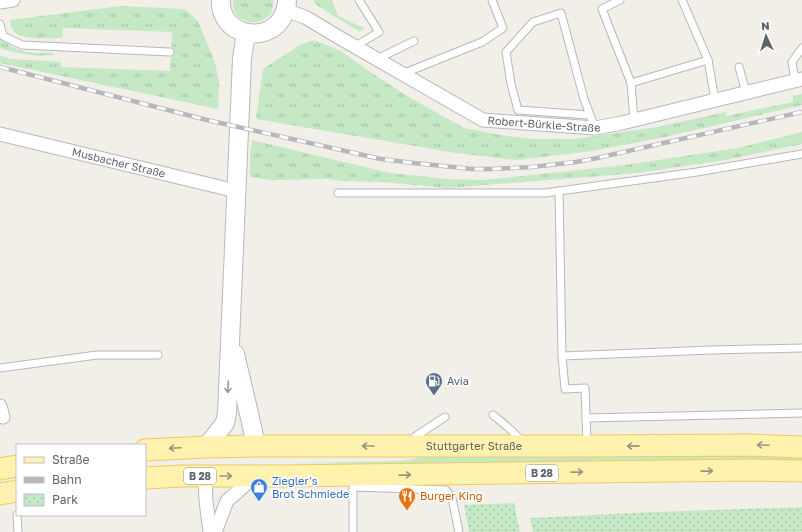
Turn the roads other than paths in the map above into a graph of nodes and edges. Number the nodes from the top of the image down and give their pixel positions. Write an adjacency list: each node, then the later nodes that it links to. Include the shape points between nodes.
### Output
1 (12, 0): 7 (street)
2 (221, 0): 10 (street, via 224,15 230,25)
3 (360, 0): 12 (lane, via 379,32)
4 (492, 0): 18 (lane, via 503,28 482,42)
5 (620, 0): 20 (lane, via 602,9)
6 (682, 0): 16 (lane)
7 (0, 2)
8 (286, 5): 10 (street, via 285,13 271,29 261,33); 12 (street, Robert-Bürkle-Straße)
9 (0, 24): 14 (lane, via 4,36 22,45)
10 (246, 33): 28 (street, via 242,60)
11 (414, 41): 15 (lane)
12 (354, 47): 15 (street, Robert-Bürkle-Straße)
13 (802, 48): 19 (lane, via 792,62)
14 (170, 52)
15 (377, 59): 18 (street, Robert-Bürkle-Straße)
16 (708, 60): 20 (lane); 22 (lane)
17 (739, 67): 21 (lane)
18 (402, 74): 25 (street, Robert-Bürkle-Straße, via 483,120)
19 (798, 80): 21 (street, Robert-Bürkle-Straße)
20 (631, 83): 24 (lane)
21 (746, 92): 22 (street, Robert-Bürkle-Straße)
22 (714, 100): 24 (street, Robert-Bürkle-Straße)
23 (590, 114): 23 (lane, via 561,13 533,22 506,52 518,110); 25 (lane)
24 (634, 120): 25 (street, Robert-Bürkle-Straße)
25 (595, 128)
26 (0, 134): 28 (street, Musbacher Straße)
27 (802, 154): 29 (lane)
28 (236, 191): 31 (street)
29 (559, 191): 30 (lane); 34 (lane)
30 (338, 194)
31 (230, 334): 40 (street); 44 (street, one-way to 44, via 225,423)
32 (802, 348): 34 (lane)
33 (158, 355): 35 (lane, via 97,355)
34 (562, 356): 39 (lane, via 565,389 585,388)
35 (0, 368)
36 (802, 413): 39 (lane)
37 (493, 416): 42 (lane, via 517,435)
38 (445, 417): 41 (lane, via 416,436)
39 (586, 418): 43 (lane)
40 (256, 446): 41 (main road, Stuttgarter Straße, one-way to 40); 44 (main road, Stuttgarter Straße); 51 (main road)
41 (407, 446): 42 (main road, Stuttgarter Straße)
42 (524, 446): 43 (main road, Stuttgarter Straße)
43 (587, 446): 45 (main road, Stuttgarter Straße, one-way to 43)
44 (206, 447): 46 (main road, Stuttgarter Straße, one-way to 46); 50 (main road, B 28)
45 (802, 447)
46 (146, 450)
47 (16, 466): 48 (main road)
48 (0, 469)
49 (802, 471): 51 (main road, B 28, one-way to 49)
50 (205, 476): 51 (main road, B 28, one-way to 51); 52 (main road, B 28); 57 (street)
51 (255, 476): 58 (street, via 227,501)
52 (146, 478)
53 (16, 491): 54 (main road)
54 (0, 494)
55 (17, 516): 56 (lane)
56 (18, 532)
57 (210, 532)
58 (215, 532)
59 (353, 532): 60 (lane, via 353,487 446,490 452,498)
60 (459, 532)

